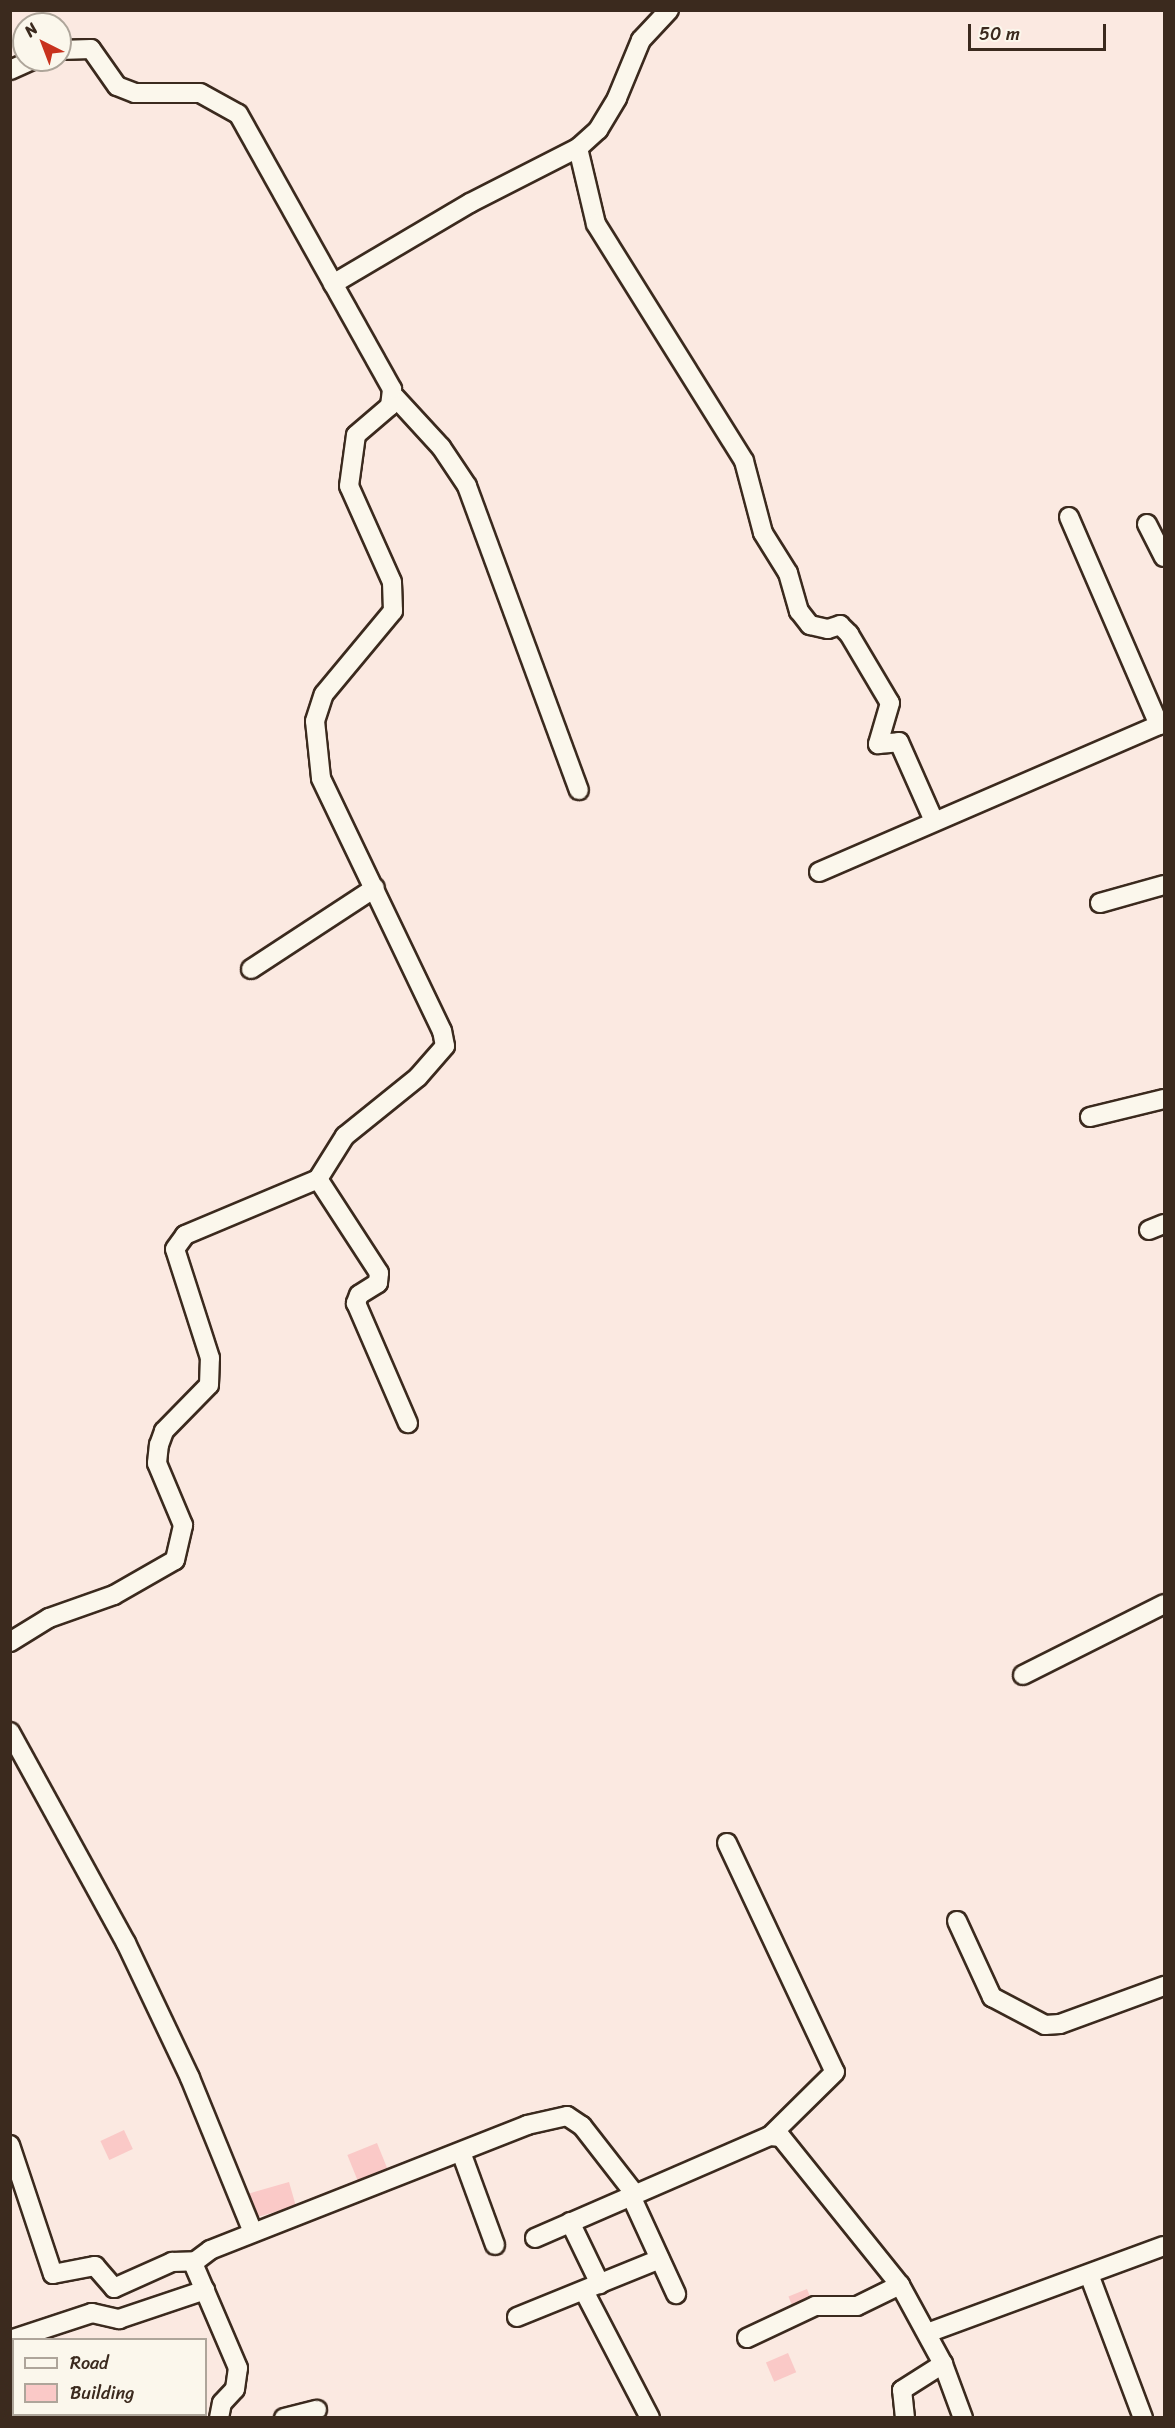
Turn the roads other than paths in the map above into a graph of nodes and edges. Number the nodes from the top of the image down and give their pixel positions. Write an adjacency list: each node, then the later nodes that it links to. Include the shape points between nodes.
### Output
1 (669, 10): 3 (street, via 641,40 616,98)
2 (72, 50): 4 (street, via 91,49 117,86 135,93 200,93 238,114)
3 (578, 148): 4 (street, via 470,203); 11 (street, via 596,224 744,461 763,534 788,573 799,611 810,625 828,629 840,625 849,634 890,703 878,744 899,742)
4 (333, 284): 5 (street)
5 (395, 397): 10 (street, via 441,447 467,486); 14 (street, via 356,435 349,486 392,582 393,611 324,694 315,721 321,778)
6 (1069, 517): 9 (street)
7 (1147, 524): 8 (street)
8 (1164, 557)
9 (1162, 724): 11 (street)
10 (579, 790)
11 (934, 821): 12 (street)
12 (819, 872)
13 (1164, 885): 15 (street)
14 (375, 888): 16 (street); 19 (street, via 445,1046 418,1077 345,1136)
15 (1100, 903)
16 (251, 969)
17 (1164, 1099): 18 (street)
18 (1090, 1117)
19 (318, 1179): 20 (street, via 379,1273 378,1283 359,1294 356,1304); 22 (street, via 198,1228 175,1249 210,1358 204,1396 164,1431 159,1445 157,1463 183,1525 175,1560)
20 (408, 1423)
21 (1164, 1604): 23 (street)
22 (10, 1642)
23 (1023, 1675)
24 (10, 1732): 33 (street, via 126,1943 190,2078)
25 (727, 1843): 28 (street, via 835,2072)
26 (957, 1921): 27 (street, via 992,1997 1045,2025 1060,2024)
27 (1164, 1986)
28 (770, 2136): 31 (street); 40 (street, via 787,2141)
29 (10, 2145): 38 (street, via 53,2274 95,2266 114,2288 172,2262)
30 (461, 2152): 31 (street, via 567,2116 582,2126); 33 (street, via 327,2208); 35 (street)
31 (633, 2195): 32 (street); 37 (street)
32 (570, 2222): 34 (street); 41 (street)
33 (252, 2230): 38 (street)
34 (535, 2238)
35 (495, 2245)
36 (1164, 2246): 39 (street)
37 (660, 2259): 41 (street); 43 (street)
38 (196, 2260): 42 (street)
39 (1090, 2277): 45 (street, via 1009,2300); 55 (street)
40 (900, 2285): 45 (street); 47 (street, via 857,2306 815,2306)
41 (592, 2287): 44 (street); 52 (street)
42 (205, 2290): 46 (street, via 119,2319 92,2313); 50 (street, via 238,2368 236,2389 222,2403)
43 (675, 2294)
44 (517, 2317)
45 (930, 2332): 48 (street)
46 (16, 2338)
47 (747, 2338)
48 (943, 2364): 53 (street, via 902,2390); 54 (street)
49 (317, 2410): 51 (street)
50 (219, 2418)
51 (284, 2418)
52 (650, 2418)
53 (905, 2418)
54 (963, 2418)
55 (1143, 2418)

